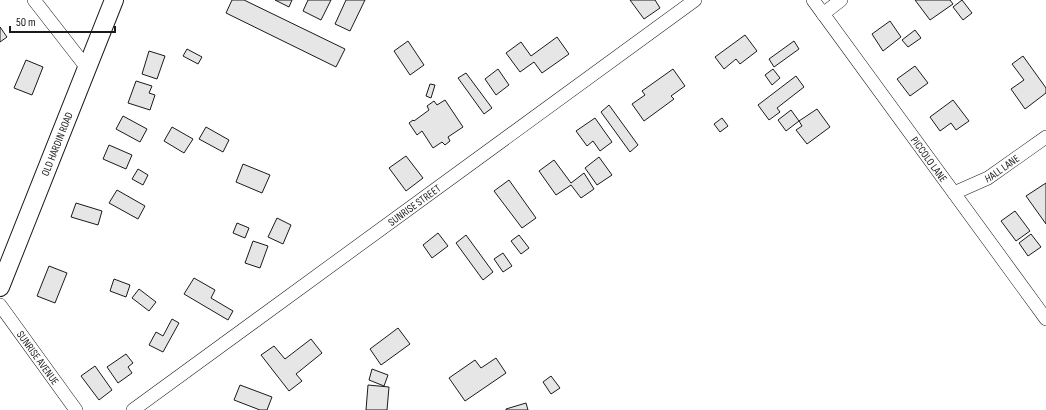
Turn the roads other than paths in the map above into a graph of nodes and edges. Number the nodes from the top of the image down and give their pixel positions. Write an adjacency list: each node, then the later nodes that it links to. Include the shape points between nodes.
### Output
1 (34, 0): 7 (street)
2 (114, 0): 7 (main road, OLD HARDIN ROAD)
3 (695, 0): 14 (street, SUNRISE STREET)
4 (813, 0): 6 (street, PICCOLO LANE)
5 (841, 0): 6 (street)
6 (823, 14): 9 (street, PICCOLO LANE)
7 (87, 68): 10 (main road, OLD HARDIN ROAD)
8 (1046, 137): 9 (street, HALL LANE, via 988,178)
9 (954, 193): 12 (street, PICCOLO LANE)
10 (0, 287)
11 (0, 306): 13 (street, SUNRISE AVENUE)
12 (1046, 319)
13 (76, 410)
14 (132, 410)

